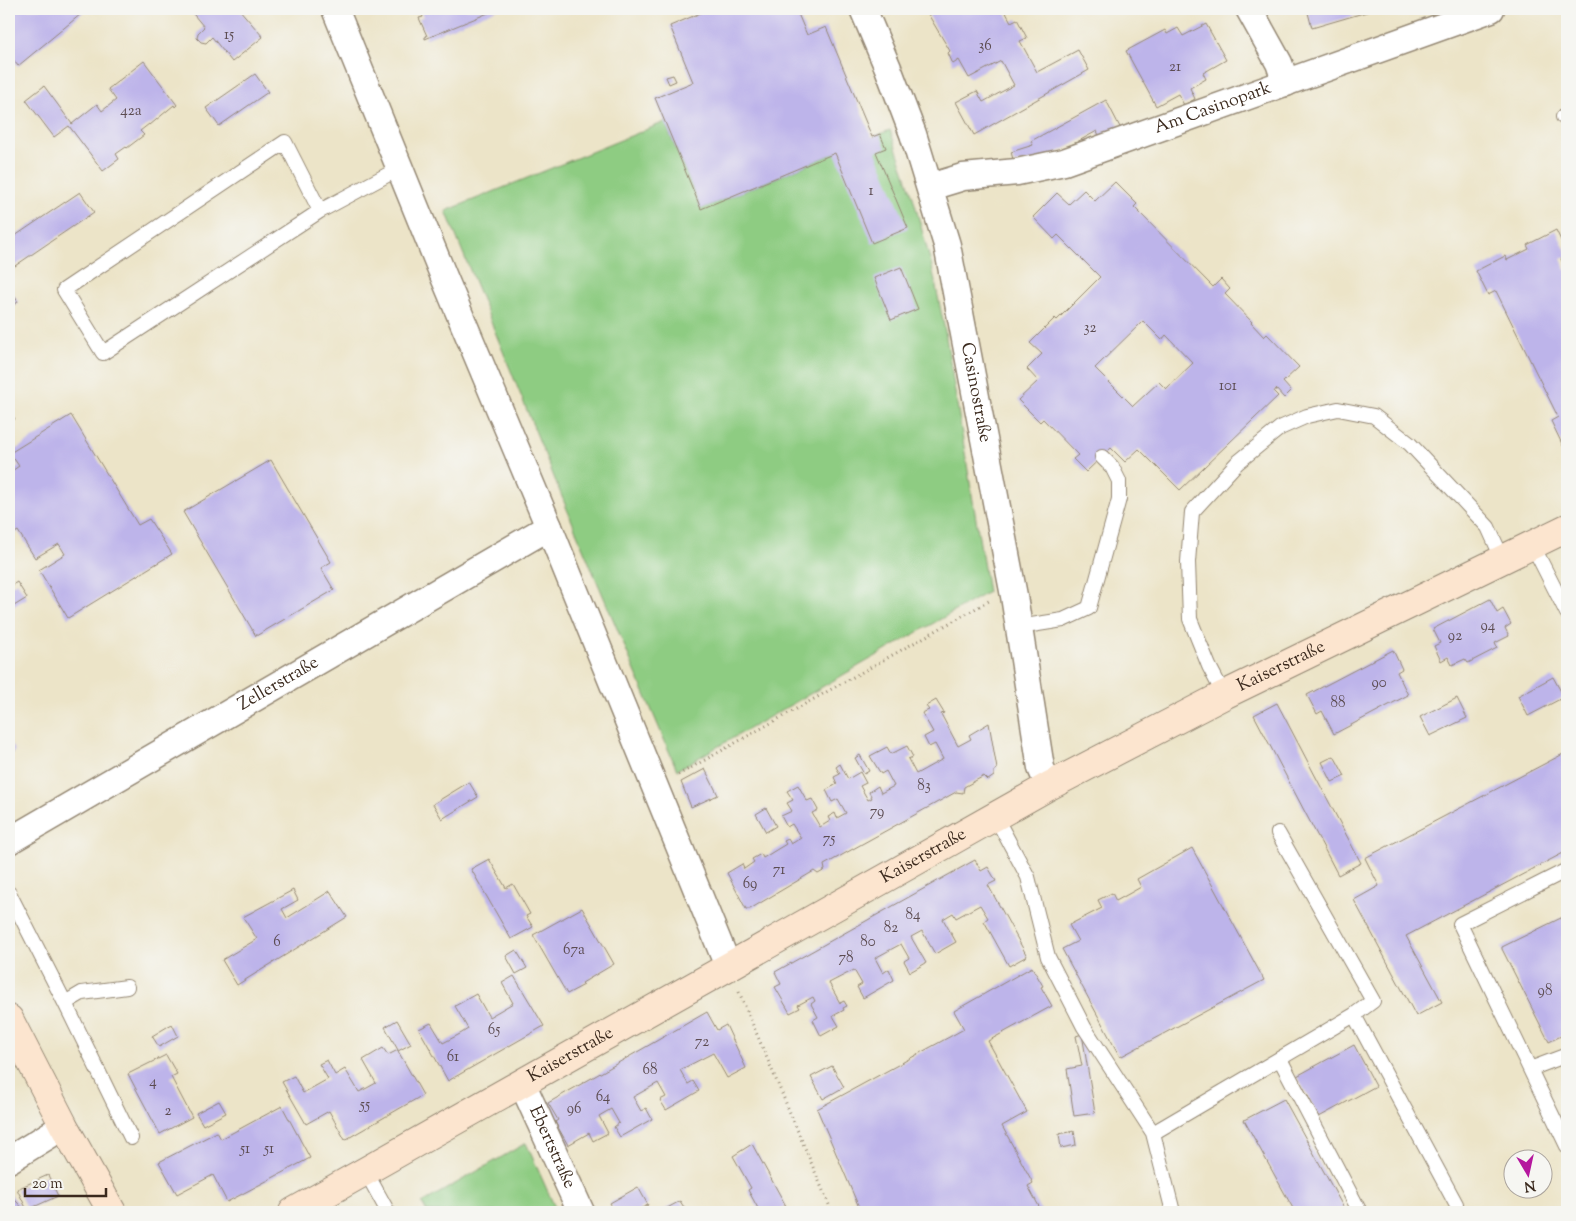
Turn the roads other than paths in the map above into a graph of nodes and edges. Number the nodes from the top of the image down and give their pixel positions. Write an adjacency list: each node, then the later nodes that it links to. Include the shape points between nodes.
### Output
1 (335, 9): 7 (street)
2 (863, 9): 8 (street, Casinostraße, via 913,134)
3 (1249, 9): 6 (street)
4 (1491, 9): 5 (street, Am Casinopark)
5 (1434, 18): 6 (street, Am Casinopark)
6 (1286, 82): 8 (street, Am Casinopark, via 1064,162 1017,172 962,177)
7 (400, 168): 9 (lane); 11 (street)
8 (930, 187): 16 (street, Casinostraße, via 949,254)
9 (320, 211): 9 (lane, via 103,353 64,290 285,142)
10 (1102, 457): 16 (lane, via 1119,481 1119,500 1090,608 1063,620)
11 (549, 527): 21 (street, Zellerstraße); 24 (street)
12 (1567, 528): 13 (street, Kaiserstraße)
13 (1533, 546): 14 (street, Kaiserstraße); 15 (lane)
14 (1503, 560): 17 (street, Kaiserstraße); 17 (lane, via 1488,527 1410,444 1374,416 1338,409 1307,416 1280,428 1236,463 1192,512 1188,562 1190,619)
15 (1567, 610)
16 (1019, 627): 18 (street, Casinostraße, via 1041,768)
17 (1224, 695): 18 (street, Kaiserstraße)
18 (1049, 786): 19 (street, Kaiserstraße)
19 (995, 816): 24 (street, Kaiserstraße); 34 (lane, via 1028,877 1048,957 1084,1027)
20 (1278, 832): 27 (lane, via 1373,1001)
21 (9, 841)
22 (1567, 870): 31 (lane, via 1460,924)
23 (9, 893): 26 (lane)
24 (728, 966): 32 (street, Kaiserstraße)
25 (127, 987): 26 (lane, via 82,993)
26 (65, 1003): 35 (lane)
27 (1354, 1015): 30 (lane); 39 (lane)
28 (9, 1019): 33 (street)
29 (1567, 1055): 31 (lane)
30 (1280, 1059): 34 (lane); 45 (lane)
31 (1530, 1069): 36 (lane)
32 (522, 1083): 38 (street, Kaiserstraße); 43 (street, Ebertstraße)
33 (64, 1126): 37 (street); 40 (street)
34 (1152, 1133): 44 (lane)
35 (130, 1138)
36 (1567, 1146)
37 (9, 1160)
38 (366, 1172): 41 (street, Kaiserstraße); 42 (lane)
39 (1456, 1204)
40 (112, 1212)
41 (293, 1212)
42 (388, 1212)
43 (582, 1212)
44 (1173, 1212)
45 (1360, 1212)

